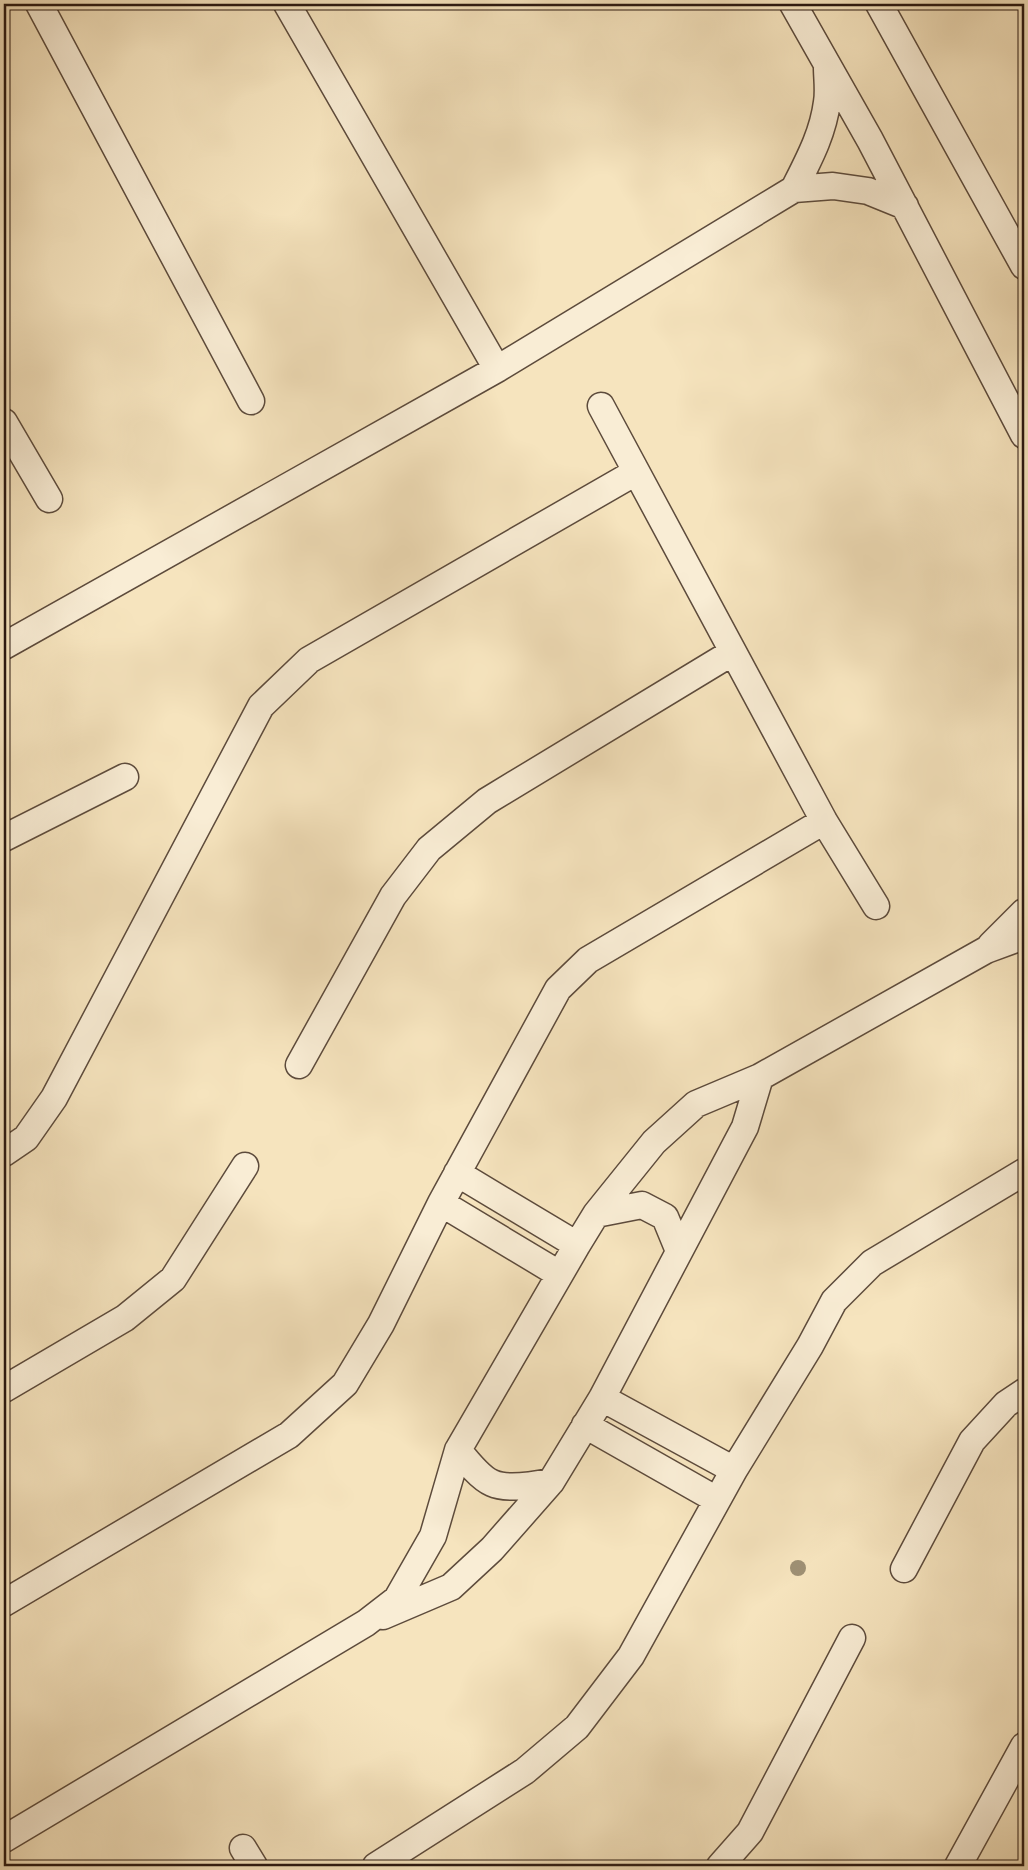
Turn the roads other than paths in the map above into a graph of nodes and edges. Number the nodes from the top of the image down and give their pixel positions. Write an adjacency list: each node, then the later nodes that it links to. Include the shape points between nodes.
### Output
1 (39, 4): 10 (street)
2 (287, 4): 9 (street)
3 (793, 4): 5 (street)
4 (879, 4): 8 (street)
5 (827, 64): 6 (street, via 827,101 822,128); 7 (street)
6 (794, 189): 7 (street, via 833,186 868,191); 9 (street)
7 (904, 206): 13 (street)
8 (1024, 266)
9 (497, 369): 16 (street)
10 (250, 400)
11 (601, 406): 14 (street)
12 (4, 422): 15 (street)
13 (1024, 435)
14 (636, 472): 17 (street); 27 (street, via 309,660 261,706 54,1098 26,1138)
15 (49, 499)
16 (4, 646)
17 (733, 652): 19 (street); 25 (street, via 487,801 429,848 393,896)
18 (125, 777): 20 (street)
19 (824, 821): 21 (street); 30 (street, via 588,960 558,989)
20 (4, 838)
21 (876, 906)
22 (1024, 912): 24 (street)
23 (1024, 936): 24 (street)
24 (986, 950): 26 (street)
25 (299, 1065)
26 (760, 1076): 32 (street, via 696,1104 654,1142); 34 (street, via 745,1127)
27 (4, 1153)
28 (245, 1166): 36 (street, via 174,1279 125,1318)
29 (1024, 1172): 41 (street, via 872,1263 834,1300 810,1346)
30 (457, 1173): 31 (street); 33 (street)
31 (441, 1203): 35 (street); 45 (street, via 381,1324 345,1384 289,1435)
32 (596, 1214): 33 (street); 34 (street, via 642,1205 665,1217)
33 (576, 1245): 35 (street)
34 (679, 1251): 38 (street)
35 (559, 1274): 40 (street)
36 (4, 1389)
37 (1024, 1392): 44 (street, via 1006,1404 972,1441)
38 (602, 1398): 39 (street); 41 (street)
39 (585, 1425): 42 (street); 43 (street)
40 (458, 1450): 42 (street, via 492,1483 520,1487); 46 (street, via 433,1536 397,1599)
41 (734, 1470): 43 (street)
42 (551, 1482): 46 (street, via 492,1549 451,1588)
43 (718, 1500): 51 (street, via 630,1656 576,1727 524,1771)
44 (904, 1569)
45 (4, 1603)
46 (366, 1623): 49 (street)
47 (852, 1638): 52 (street, via 750,1832)
48 (1024, 1746): 50 (street)
49 (4, 1839)
50 (968, 1863)
51 (376, 1866)
52 (720, 1866)

